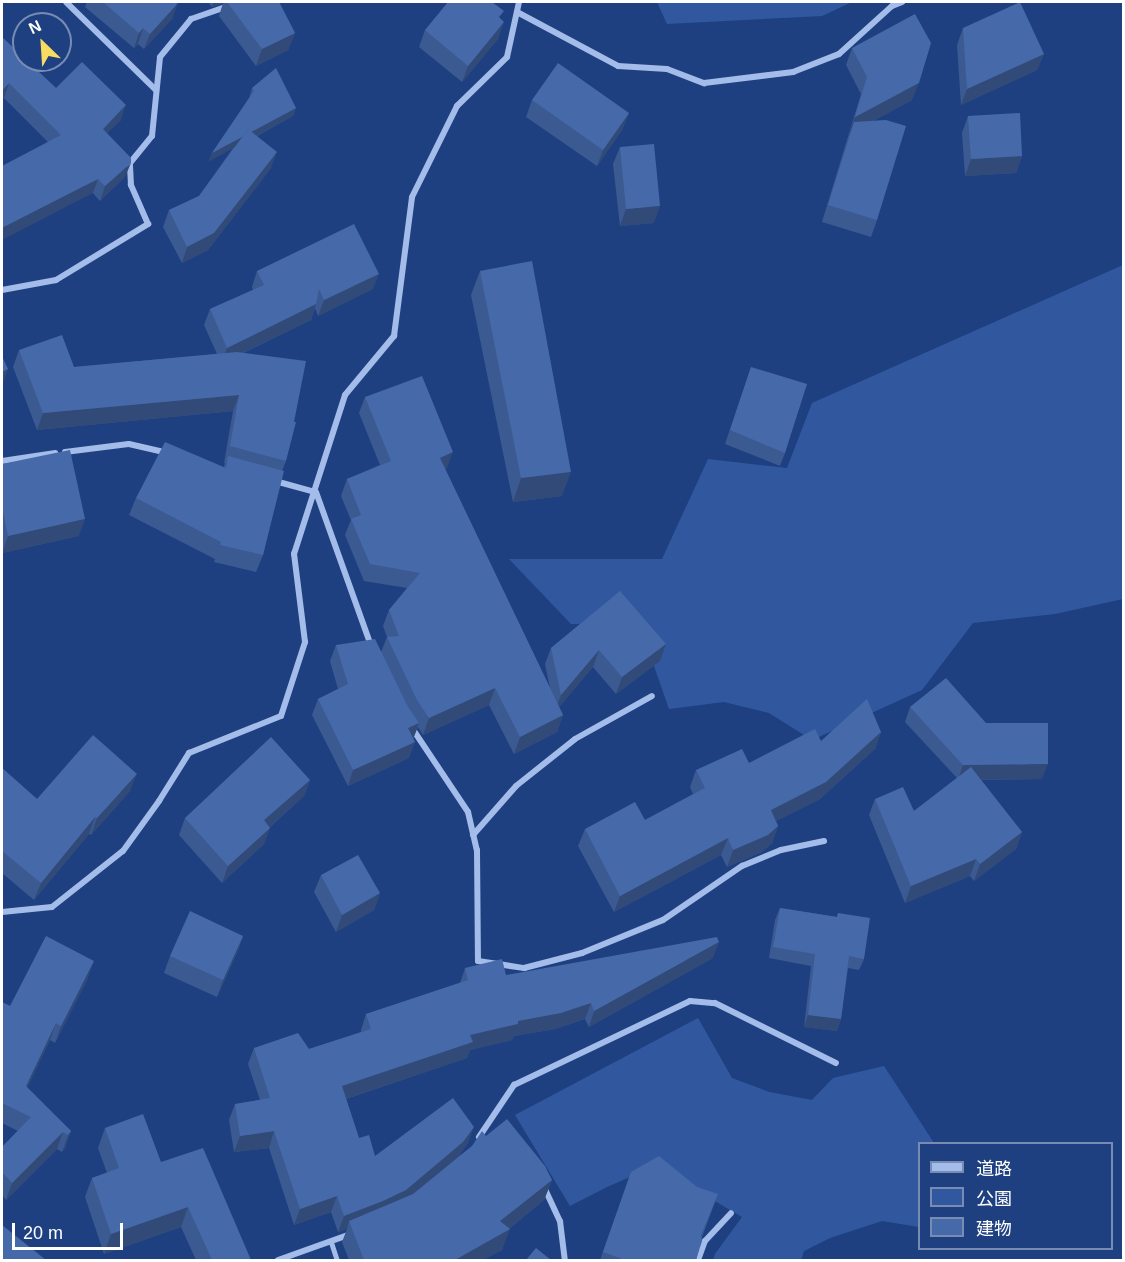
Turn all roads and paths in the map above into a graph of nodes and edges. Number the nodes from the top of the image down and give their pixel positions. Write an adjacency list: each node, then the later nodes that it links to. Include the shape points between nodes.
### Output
1 (66, 2): 6 (street)
2 (519, 2): 5 (street)
3 (902, 2): 5 (street, via 892,6 839,54 793,72 704,83 667,69 618,66)
4 (233, 5): 6 (street, via 191,19 160,57)
5 (517, 12): 11 (street, via 507,57 457,106 412,197 394,336 345,395)
6 (156, 90): 7 (street, via 152,136 130,163 131,185 148,224 56,280)
7 (2, 290)
8 (173, 454): 9 (street, via 111,444)
9 (2, 461)
10 (272, 480): 11 (street)
11 (315, 492): 12 (street); 17 (street, via 294,554 304,642 281,716 189,753 123,851 52,907)
12 (376, 657)
13 (652, 696): 15 (street, via 575,739 516,786)
14 (406, 720): 15 (street, via 468,813)
15 (473, 835): 16 (street, via 477,850 478,961 524,968 582,953 663,920 742,866 781,850)
16 (824, 841)
17 (2, 912)
18 (836, 1063): 19 (street, via 715,1004 690,1000 514,1085)
19 (495, 1115): 20 (street); 21 (street)
20 (502, 1123)
21 (475, 1143)
22 (538, 1175): 28 (street, via 560,1221)
23 (731, 1214): 29 (street, via 705,1241)
24 (360, 1230): 25 (street)
25 (331, 1241): 26 (street); 27 (lane)
26 (278, 1260)
27 (337, 1260)
28 (566, 1260)
29 (698, 1260)

